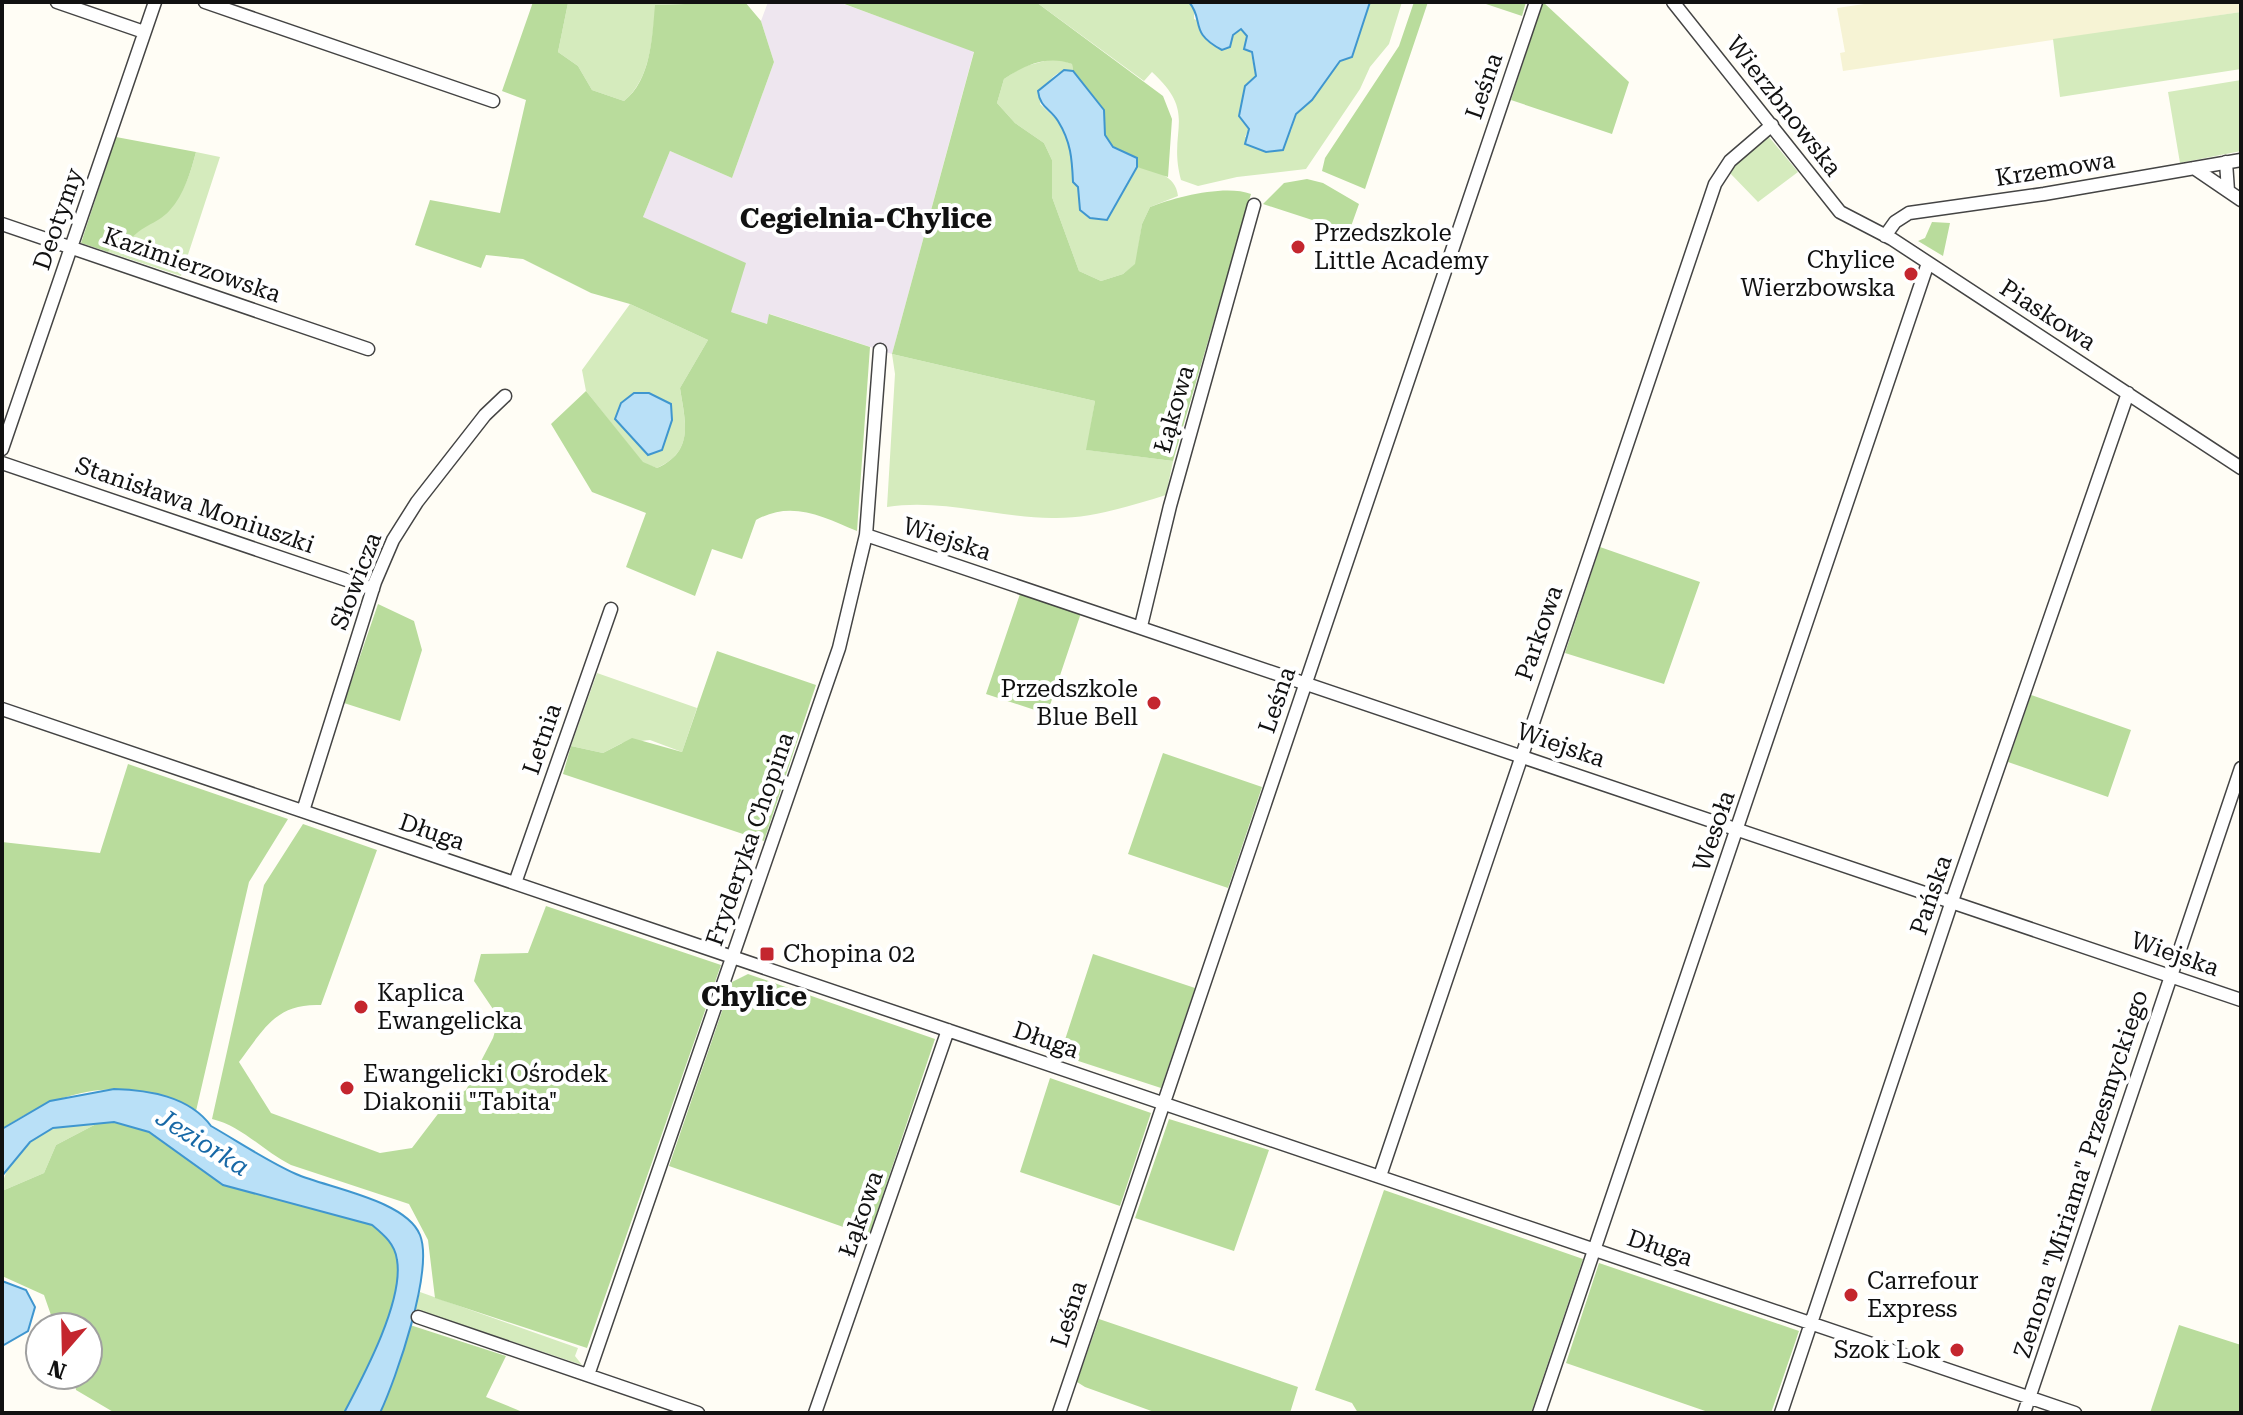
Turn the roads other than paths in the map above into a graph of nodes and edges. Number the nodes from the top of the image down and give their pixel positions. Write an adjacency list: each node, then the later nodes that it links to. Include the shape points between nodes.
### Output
1 (57, 2): 6 (street)
2 (155, 2): 6 (street, Deotymy)
3 (205, 2): 7 (street)
4 (1536, 2): 31 (street, Leśna)
5 (1673, 2): 8 (street, Wierzbnowska)
6 (144, 32): 18 (street, Deotymy)
7 (493, 101)
8 (1772, 125): 13 (street, Wierzbnowska); 33 (street, Parkowa, via 1730,161 1715,184)
9 (2241, 160): 10 (street, Krzemowa)
10 (2226, 162): 11 (street, Krzemowa); 12 (street)
11 (2194, 168): 12 (street); 17 (street, Krzemowa, via 1909,213)
12 (2228, 191): 14 (street)
13 (1830, 200): 17 (street, Piaskowa, via 1840,212)
14 (2241, 200)
15 (1254, 205): 30 (street, Łąkowa)
16 (2, 224): 18 (street, Kazimierzowska)
17 (1885, 236): 19 (street, Piaskowa)
18 (72, 247): 20 (street, Kazimierzowska); 24 (street, Deotymy)
19 (1928, 263): 22 (street, Piaskowa); 36 (street, Wesoła)
20 (368, 349)
21 (880, 350): 27 (street, Fryderyka Chopina)
22 (2128, 393): 26 (street, Piaskowa); 38 (street, Pańska)
23 (505, 396): 28 (street, Słowicza, via 417,502 393,540)
24 (2, 449)
25 (2, 463): 28 (street, Stanisława Moniuszki)
26 (2241, 468)
27 (866, 535): 30 (street, Wiejska); 39 (street, Fryderyka Chopina, via 839,648)
28 (373, 589): 35 (street, Słowicza)
29 (611, 609): 37 (street, Letnia)
30 (1141, 626): 31 (street, Wiejska)
31 (1306, 683): 33 (street, Wiejska); 43 (street, Leśna)
32 (2, 709): 35 (street, Długa)
33 (1521, 755): 36 (street, Wiejska); 44 (street, Parkowa)
34 (2241, 768): 40 (street, Zenona "Miriama" Przesmyckiego)
35 (303, 811): 37 (street, Długa)
36 (1738, 828): 38 (street, Wiejska); 45 (street, Wesoła)
37 (515, 883): 39 (street, Długa)
38 (1952, 901): 40 (street, Wiejska); 47 (street, Pańska)
39 (733, 956): 42 (street, Długa); 48 (street, Fryderyka Chopina)
40 (2170, 976): 41 (street, Wiejska); 49 (street, Zenona "Miriama" Przesmyckiego)
41 (2241, 1000)
42 (948, 1030): 43 (street, Długa); 51 (street, Łąkowa)
43 (1163, 1102): 44 (street, Długa); 52 (street, Leśna)
44 (1380, 1176): 45 (street, Długa)
45 (1594, 1249): 47 (street, Długa); 53 (street, Wesoła)
46 (418, 1317): 48 (street)
47 (1812, 1324): 49 (street, Długa); 54 (street, Pańska)
48 (588, 1375): 50 (street)
49 (2029, 1397): 55 (street, Zenona "Miriama" Przesmyckiego); 56 (street, Długa)
50 (698, 1413)
51 (815, 1413)
52 (1059, 1413)
53 (1539, 1413)
54 (1781, 1413)
55 (2024, 1413)
56 (2075, 1413)

